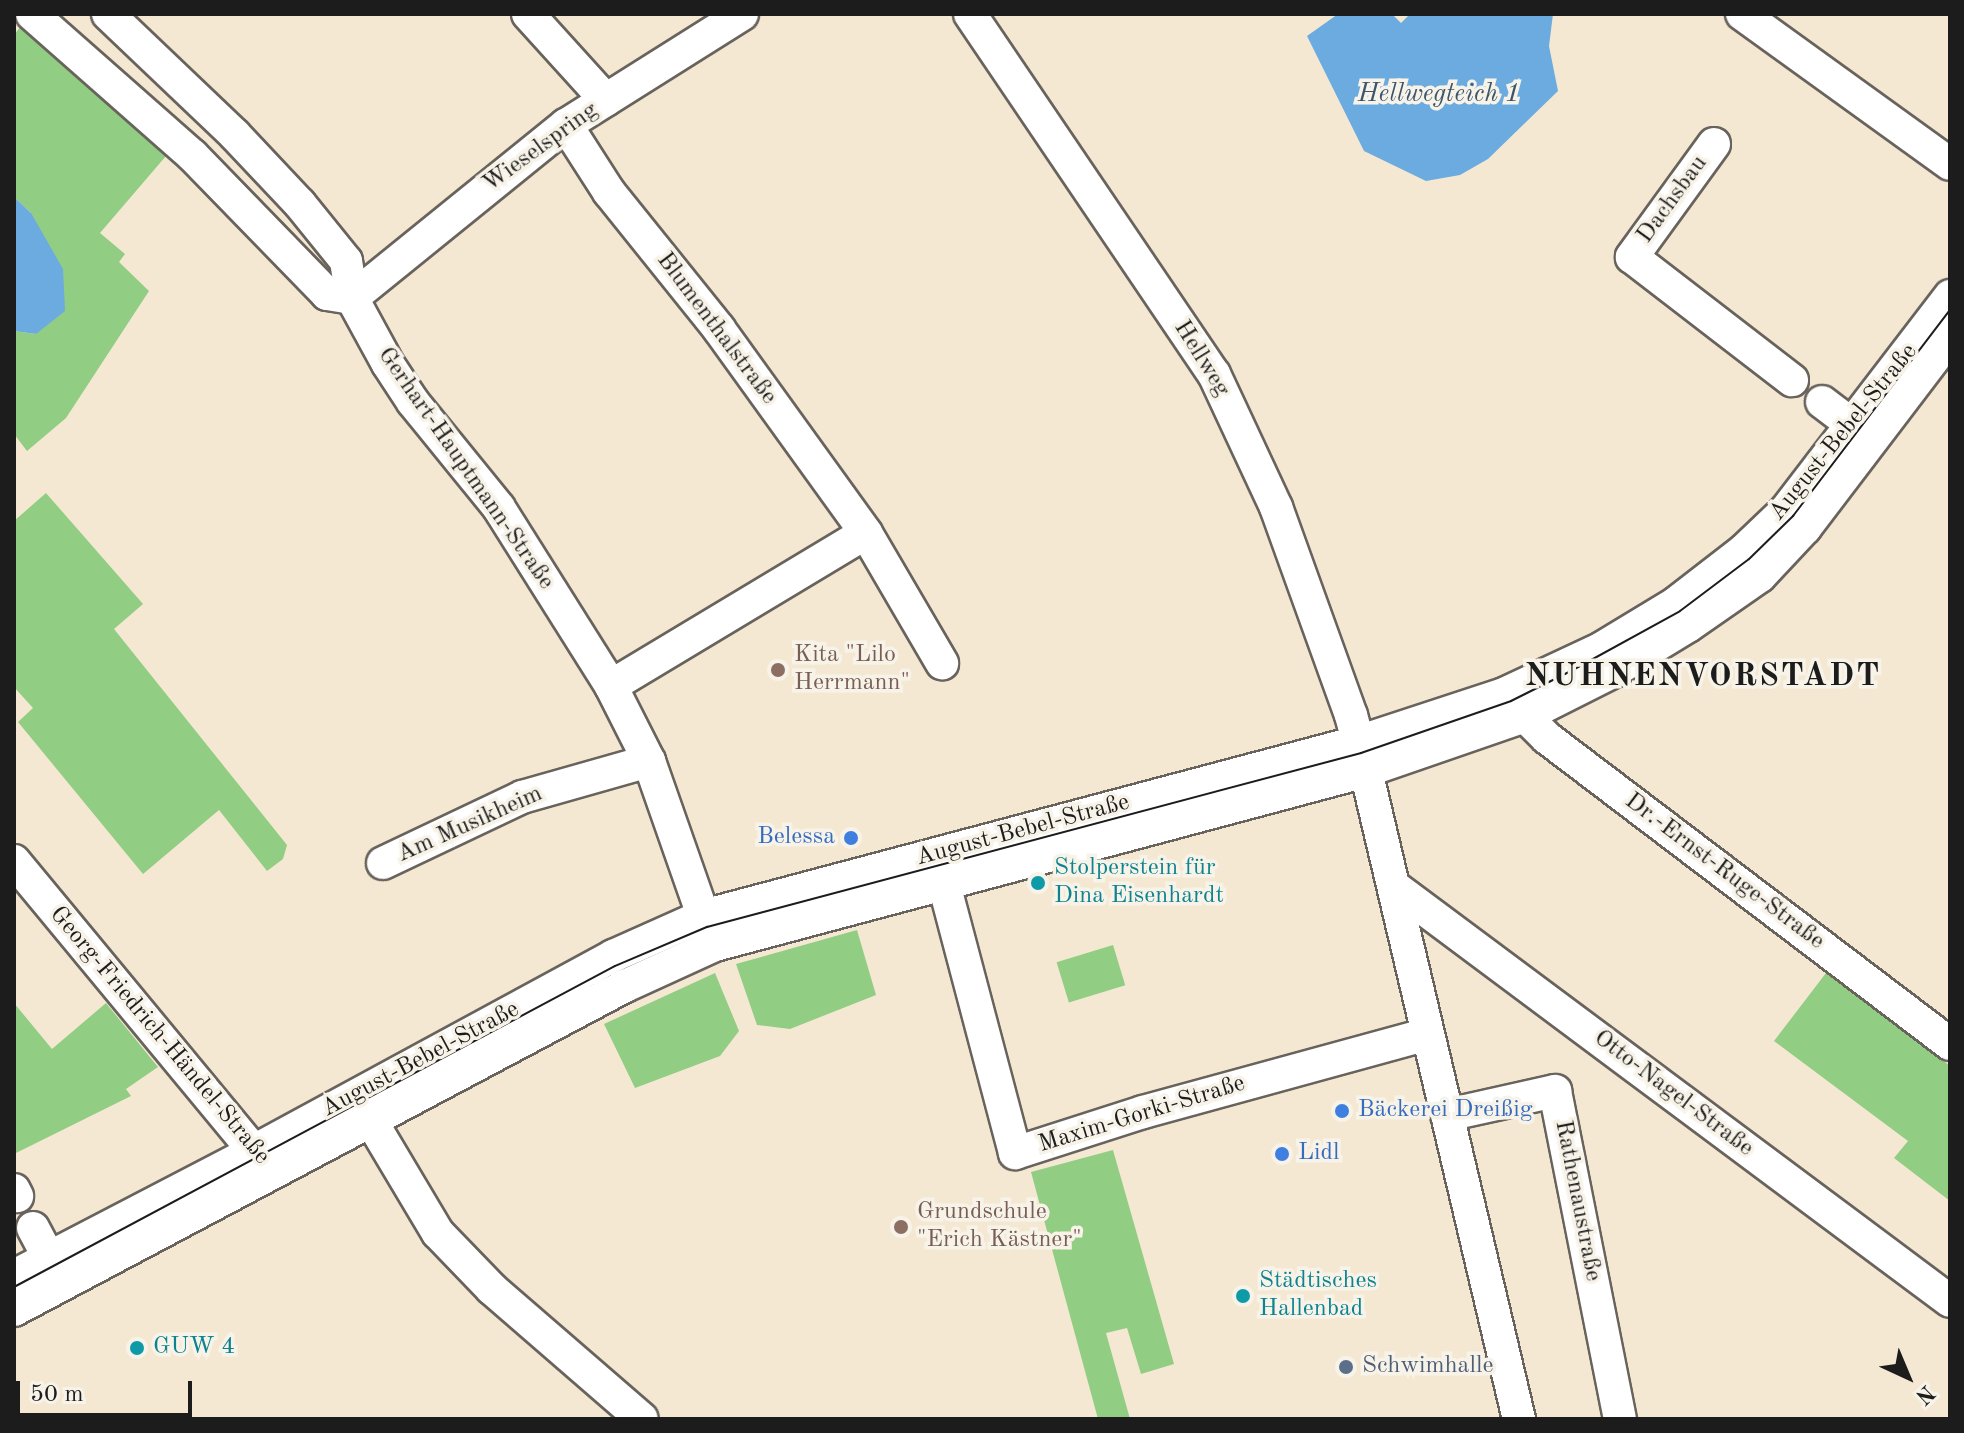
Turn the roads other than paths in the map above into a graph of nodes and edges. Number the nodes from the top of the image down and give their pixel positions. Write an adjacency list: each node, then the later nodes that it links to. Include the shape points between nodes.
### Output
1 (32, 14): 12 (street, via 192,155 327,294)
2 (108, 14): 12 (street, Gerhart-Hauptmann-Straße, via 300,204 346,261)
3 (528, 14): 7 (street)
4 (742, 14): 7 (street, Wieselspring)
5 (970, 14): 21 (street, Hellweg, via 1214,374 1281,520)
6 (1742, 14): 10 (street)
7 (606, 100): 8 (street, Wieselspring)
8 (566, 125): 12 (street, Wieselspring); 17 (street, Blumenthalstraße, via 609,192 719,329)
9 (1714, 144): 14 (street, Dachsbau, via 1632,257)
10 (1950, 164)
11 (1950, 296): 16 (street, August-Bebel-Straße)
12 (352, 298): 19 (street, Gerhart-Hauptmann-Straße, via 413,402 499,508)
13 (1950, 338): 16 (street, August-Bebel-Straße)
14 (1792, 380)
15 (1822, 402): 16 (street)
16 (1863, 433): 20 (street, August-Bebel-Straße, via 1743,551 1676,603)
17 (866, 533): 18 (street, Blumenthalstraße); 19 (street)
18 (942, 663)
19 (611, 686): 22 (street, Gerhart-Hauptmann-Straße)
20 (1515, 705): 21 (street, August-Bebel-Straße); 29 (street, Dr.-Ernst-Ruge-Straße, via 1547,738)
21 (1362, 756): 25 (street, August-Bebel-Straße); 26 (street)
22 (649, 761): 24 (street, Am Musikheim, via 522,797); 27 (street, Gerhart-Hauptmann-Straße)
23 (14, 861): 33 (street, Georg-Friedrich-Händel-Straße)
24 (383, 863)
25 (940, 869): 27 (street, August-Bebel-Straße); 28 (street, Maxim-Gorki-Straße, via 1015,1153)
26 (1396, 888): 28 (street); 37 (street, Otto-Nagel-Straße)
27 (709, 930): 30 (street, August-Bebel-Straße, via 613,956); 32 (street, August-Bebel-Straße, via 625,986)
28 (1428, 1034): 31 (street)
29 (1950, 1044)
30 (355, 1094): 32 (street); 33 (street, August-Bebel-Straße)
31 (1447, 1115): 40 (street); 41 (street, Rathenaustraße, via 1555,1091)
32 (372, 1121): 33 (street, August-Bebel-Straße); 39 (street, via 438,1233 492,1289)
33 (263, 1162): 35 (street, August-Bebel-Straße)
34 (33, 1228): 35 (street)
35 (56, 1271): 36 (street, August-Bebel-Straße); 38 (street, August-Bebel-Straße)
36 (14, 1276)
37 (1950, 1301)
38 (14, 1310)
39 (642, 1419)
40 (1519, 1419)
41 (1620, 1419)

